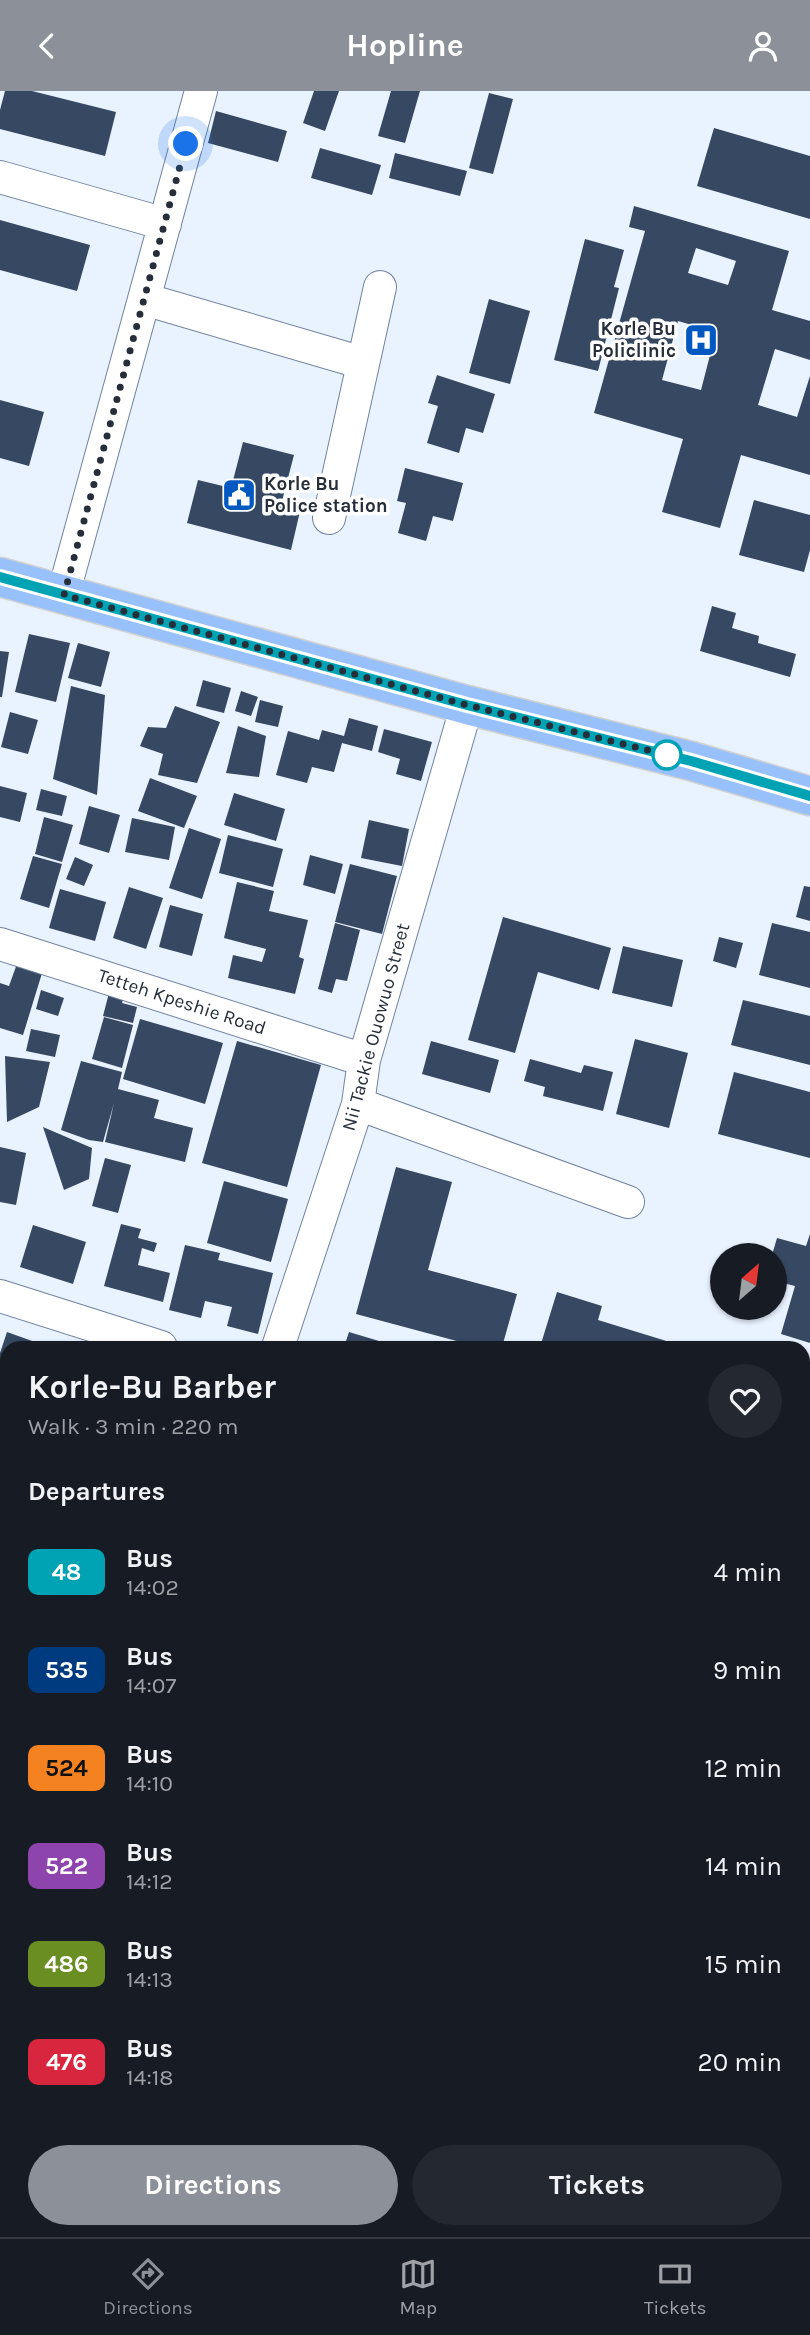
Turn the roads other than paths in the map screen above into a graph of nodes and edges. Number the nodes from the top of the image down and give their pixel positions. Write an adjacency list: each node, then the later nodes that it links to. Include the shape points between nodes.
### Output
1 (201, 91): 3 (street)
2 (0, 177): 3 (street)
3 (165, 224): 5 (street)
4 (380, 286): 6 (street)
5 (144, 299): 6 (street); 9 (street)
6 (363, 363): 7 (street)
7 (329, 518)
8 (0, 577): 9 (main road)
9 (64, 595): 10 (main road)
10 (467, 705): 11 (main road); 13 (street, Nii Tackie Ouowuo Street)
11 (810, 796)
12 (0, 944): 13 (street, Tetteh Kpeshie Road)
13 (364, 1060): 14 (street, Nii Tackie Ouowuo Street)
14 (358, 1104): 15 (street); 18 (street, Nii Tackie Ouowuo Street)
15 (628, 1202)
16 (0, 1296): 17 (street)
17 (141, 1341)
18 (280, 1341)

